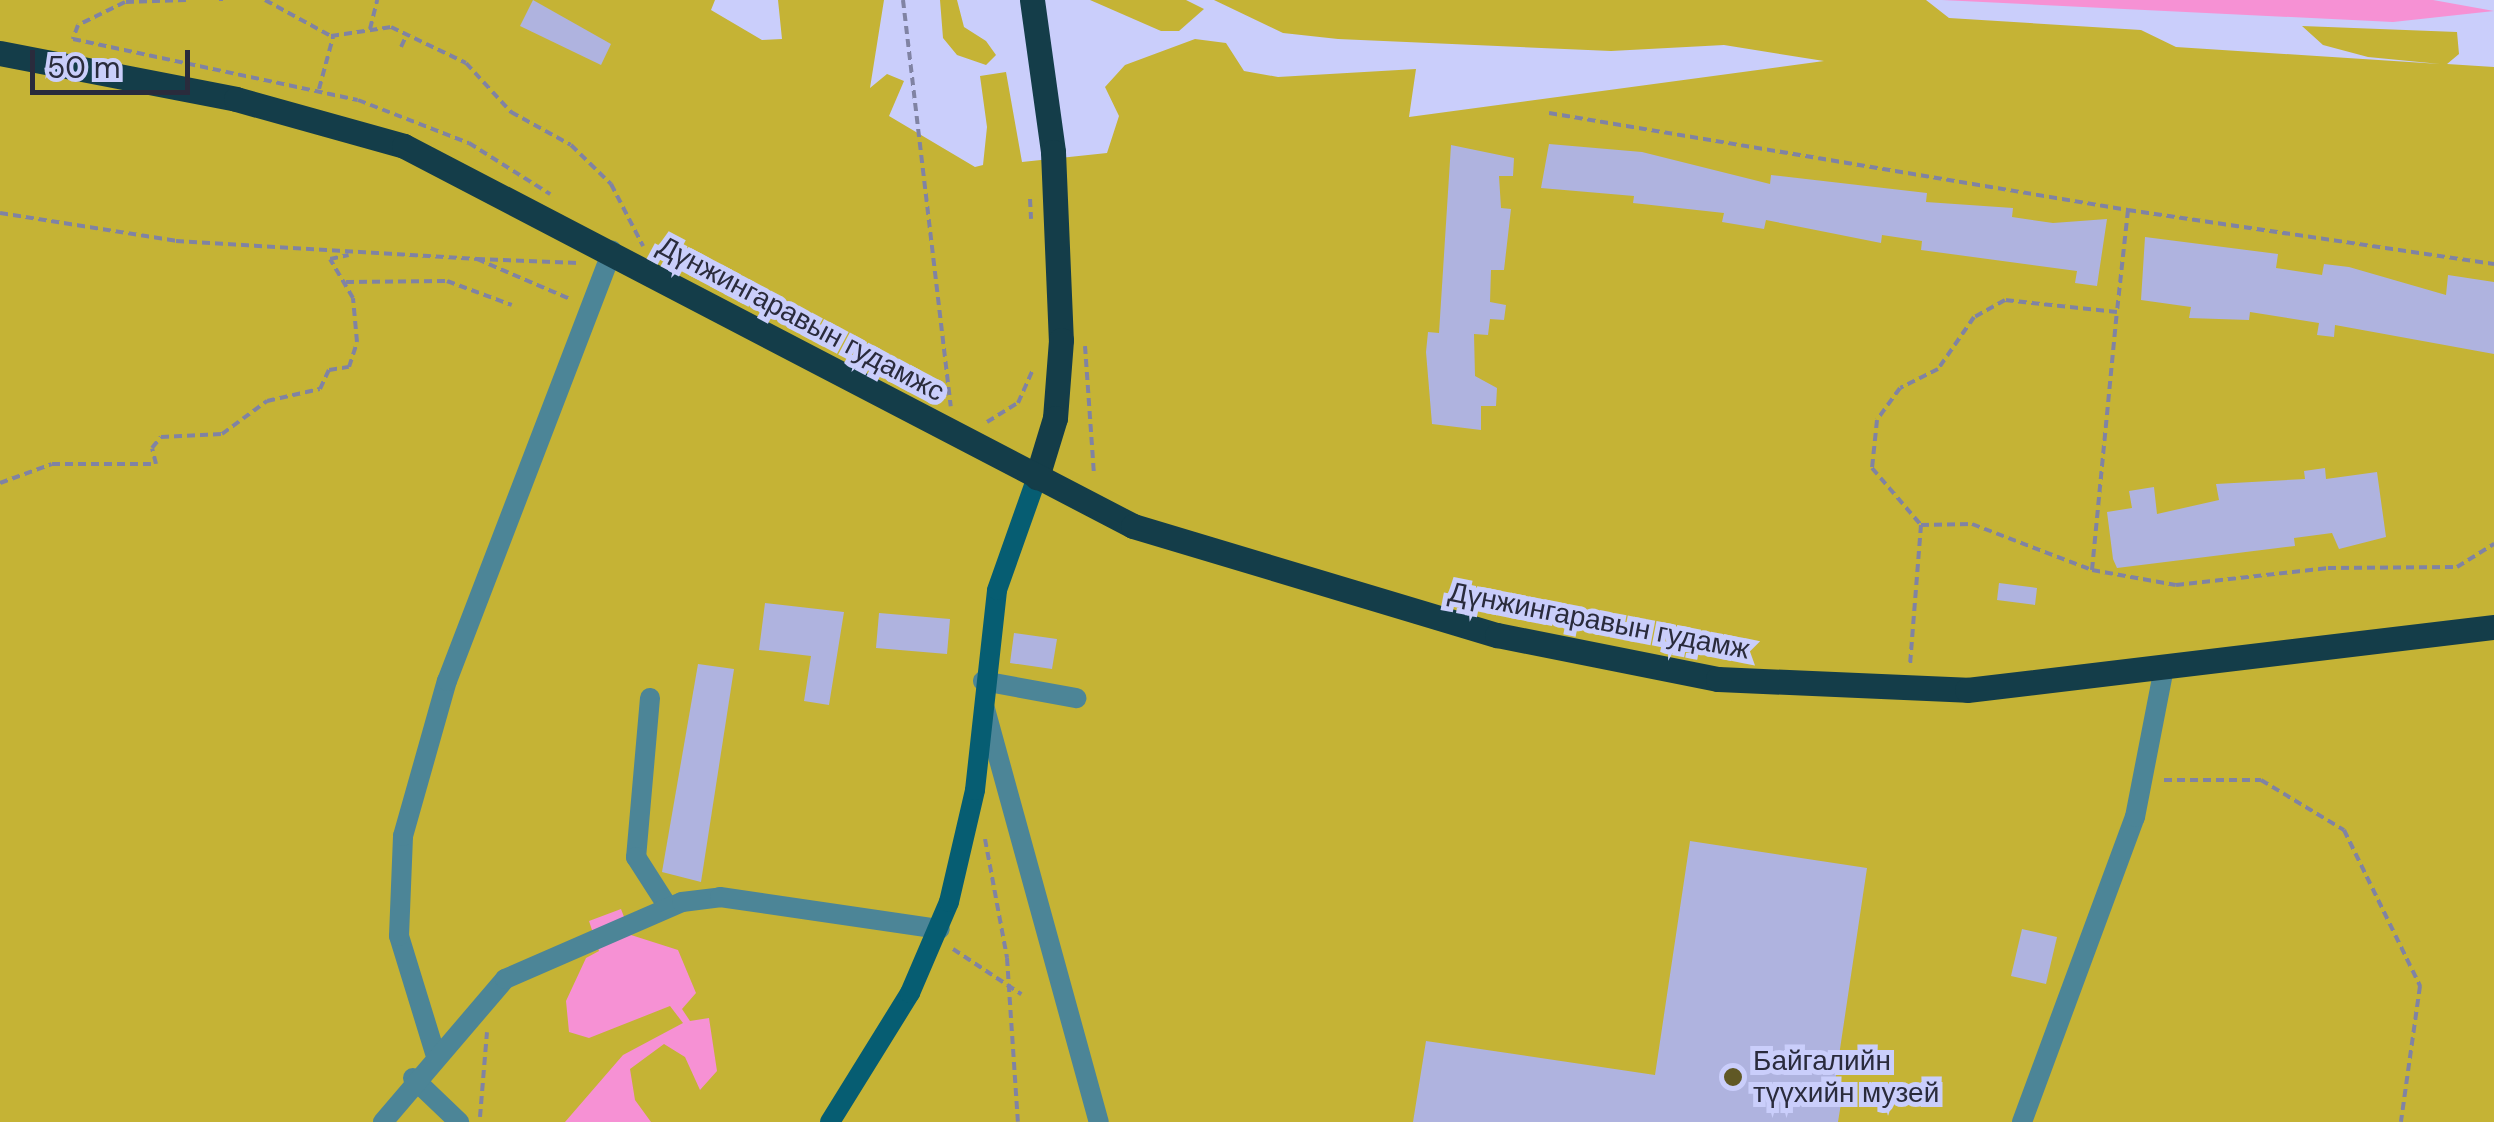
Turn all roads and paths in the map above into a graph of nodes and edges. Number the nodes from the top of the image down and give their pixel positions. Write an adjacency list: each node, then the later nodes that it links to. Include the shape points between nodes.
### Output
1 (123, 0): 8 (path); 13 (path, via 78,25)
2 (186, 0): 8 (path)
3 (265, 0): 9 (path)
4 (282, 0): 9 (path)
5 (377, 0): 10 (path)
6 (903, 0): 35 (path)
7 (1032, 0): 37 (main road, via 1046,100 1061,385)
8 (164, 3)
9 (282, 10): 12 (path)
10 (370, 30): 11 (path); 12 (path)
11 (407, 34): 14 (path); 19 (path, via 466,63 511,112)
12 (333, 36): 16 (path)
13 (73, 39)
14 (402, 47)
15 (0, 53): 25 (main road, via 368,134)
16 (319, 89)
17 (1549, 112): 21 (path)
18 (572, 134): 19 (path)
19 (568, 143): 26 (path, via 620,195)
20 (1030, 190): 23 (path)
21 (2128, 210): 28 (path); 32 (path)
22 (0, 213): 24 (path, via 176,241)
23 (1031, 228)
24 (354, 254): 27 (path); 29 (path, via 330,259)
25 (608, 257): 26 (main road, Дүнжингаравын гудамжс); 27 (path); 31 (street)
26 (645, 257): 36 (main road, Дүнжингаравын гудамжс)
27 (477, 259): 31 (path)
28 (2494, 264)
29 (346, 282): 30 (path, via 446,281); 38 (path, via 359,323 352,362 329,370 320,390 267,401 222,434 161,437 152,448 156,464 52,464)
30 (512, 305)
31 (588, 307): 55 (street, via 533,474 447,682 404,836 399,936)
32 (2117, 312): 39 (path, via 2005,300 1974,317 1938,369 1900,388 1877,420 1872,468); 41 (path)
33 (1036, 356): 36 (path, via 1014,407)
34 (934, 402): 35 (path)
35 (951, 411): 36 (path)
36 (967, 425): 37 (main road, Дүнжингаравын гудамж)
37 (1037, 477): 44 (street, via 997,590); 45 (main road, Дүнжингаравын гудамж, via 1194,550 1438,620 1676,672)
38 (0, 483)
39 (1921, 525): 41 (path, via 1972,524); 45 (path)
40 (2494, 544): 41 (path, via 2458,567 2328,568 2176,585)
41 (2092, 570)
42 (2494, 627): 43 (main road, Дүнжингаравын гудамж)
43 (2164, 668): 45 (main road, Дүнжингаравын гудамж); 48 (street)
44 (982, 689): 47 (street); 51 (street, via 975,790); 62 (street)
45 (1908, 690)
46 (650, 698): 50 (street, via 636,857)
47 (1076, 698)
48 (2145, 776): 63 (street); 64 (path, via 2262,780 2344,830 2420,986)
49 (984, 832): 52 (path)
50 (668, 907): 51 (street, via 720,897); 53 (street, via 580,944)
51 (938, 934): 52 (path); 60 (street)
52 (1010, 986): 54 (path); 61 (path)
53 (489, 994): 55 (street); 59 (path)
54 (1021, 994)
55 (435, 1053): 56 (street)
56 (414, 1078): 57 (street); 58 (street)
57 (383, 1122)
58 (460, 1122)
59 (480, 1122)
60 (830, 1122)
61 (1018, 1122)
62 (1099, 1122)
63 (2022, 1122)
64 (2401, 1122)

